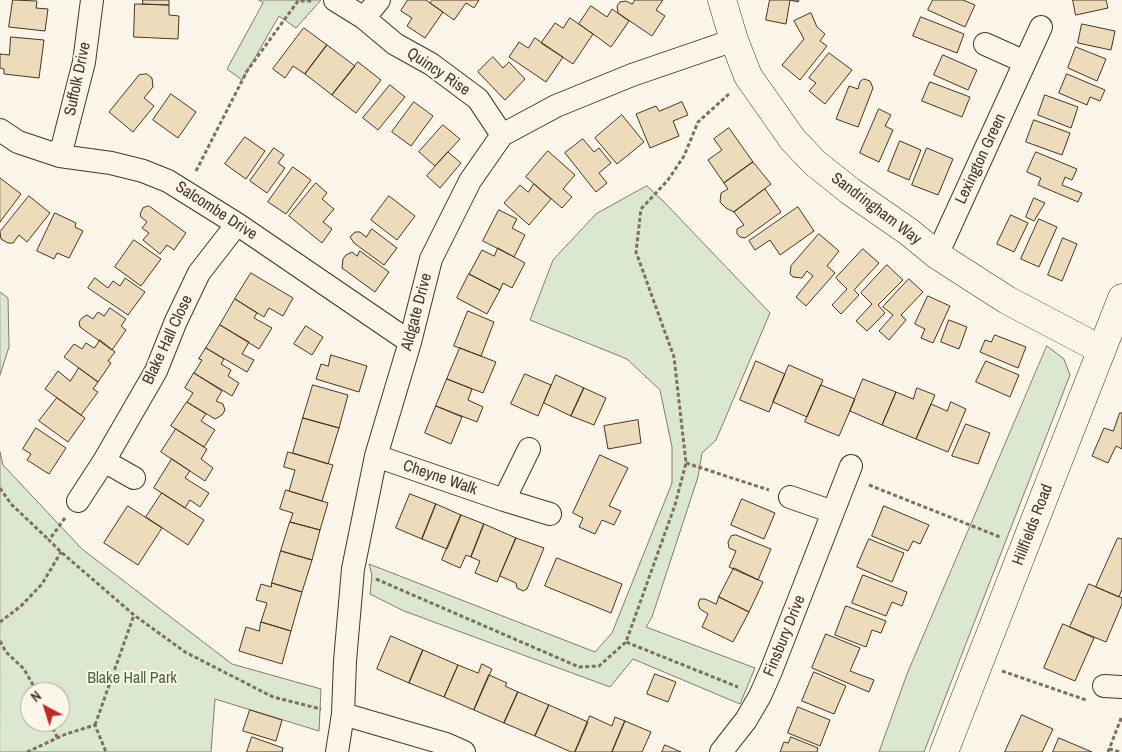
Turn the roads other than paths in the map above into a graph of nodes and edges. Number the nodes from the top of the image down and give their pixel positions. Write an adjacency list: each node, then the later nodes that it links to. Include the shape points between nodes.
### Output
1 (92, 0): 12 (street, Suffolk Drive, via 84,62)
2 (335, 0): 5 (street, Quincy Rise)
3 (379, 0): 5 (street)
4 (722, 0): 7 (street, Sandringham Way)
5 (364, 18): 11 (street, Quincy Rise, via 395,44 431,64 478,99)
6 (1041, 27): 9 (street, Lexington Green)
7 (734, 40): 11 (street, Aldgate Drive, via 556,106); 14 (street, Sandringham Way, via 748,76 793,140 814,163)
8 (985, 44): 9 (street)
9 (1025, 62): 14 (street, Lexington Green)
10 (0, 130): 12 (street, Salcombe Drive, via 18,142)
11 (502, 134): 16 (street, Aldgate Drive, via 470,181 431,259)
12 (60, 156): 13 (street, Salcombe Drive, via 111,162 143,171 168,181)
13 (237, 224): 16 (street, Salcombe Drive); 20 (street, Blake Hall Close, via 199,273 156,371)
14 (937, 255): 17 (street, Sandringham Way, via 1007,300)
15 (1122, 298): 17 (street, Hillfields Road)
16 (410, 342): 19 (street, Aldgate Drive)
17 (1102, 350): 32 (street, Hillfields Road)
18 (529, 449): 24 (street)
19 (376, 456): 24 (street, Cheyne Walk); 28 (street, Aldgate Drive, via 353,569)
20 (104, 461): 22 (street); 25 (street, Blake Hall Close)
21 (849, 471): 26 (street, Finsbury Drive)
22 (134, 478)
23 (790, 497): 26 (street)
24 (504, 500): 27 (street, Cheyne Walk)
25 (78, 501)
26 (833, 512): 31 (street, Finsbury Drive, via 760,696)
27 (550, 514)
28 (343, 714): 29 (street, Aldgate Drive); 30 (street)
29 (337, 752)
30 (464, 752)
31 (721, 752)
32 (944, 752)

